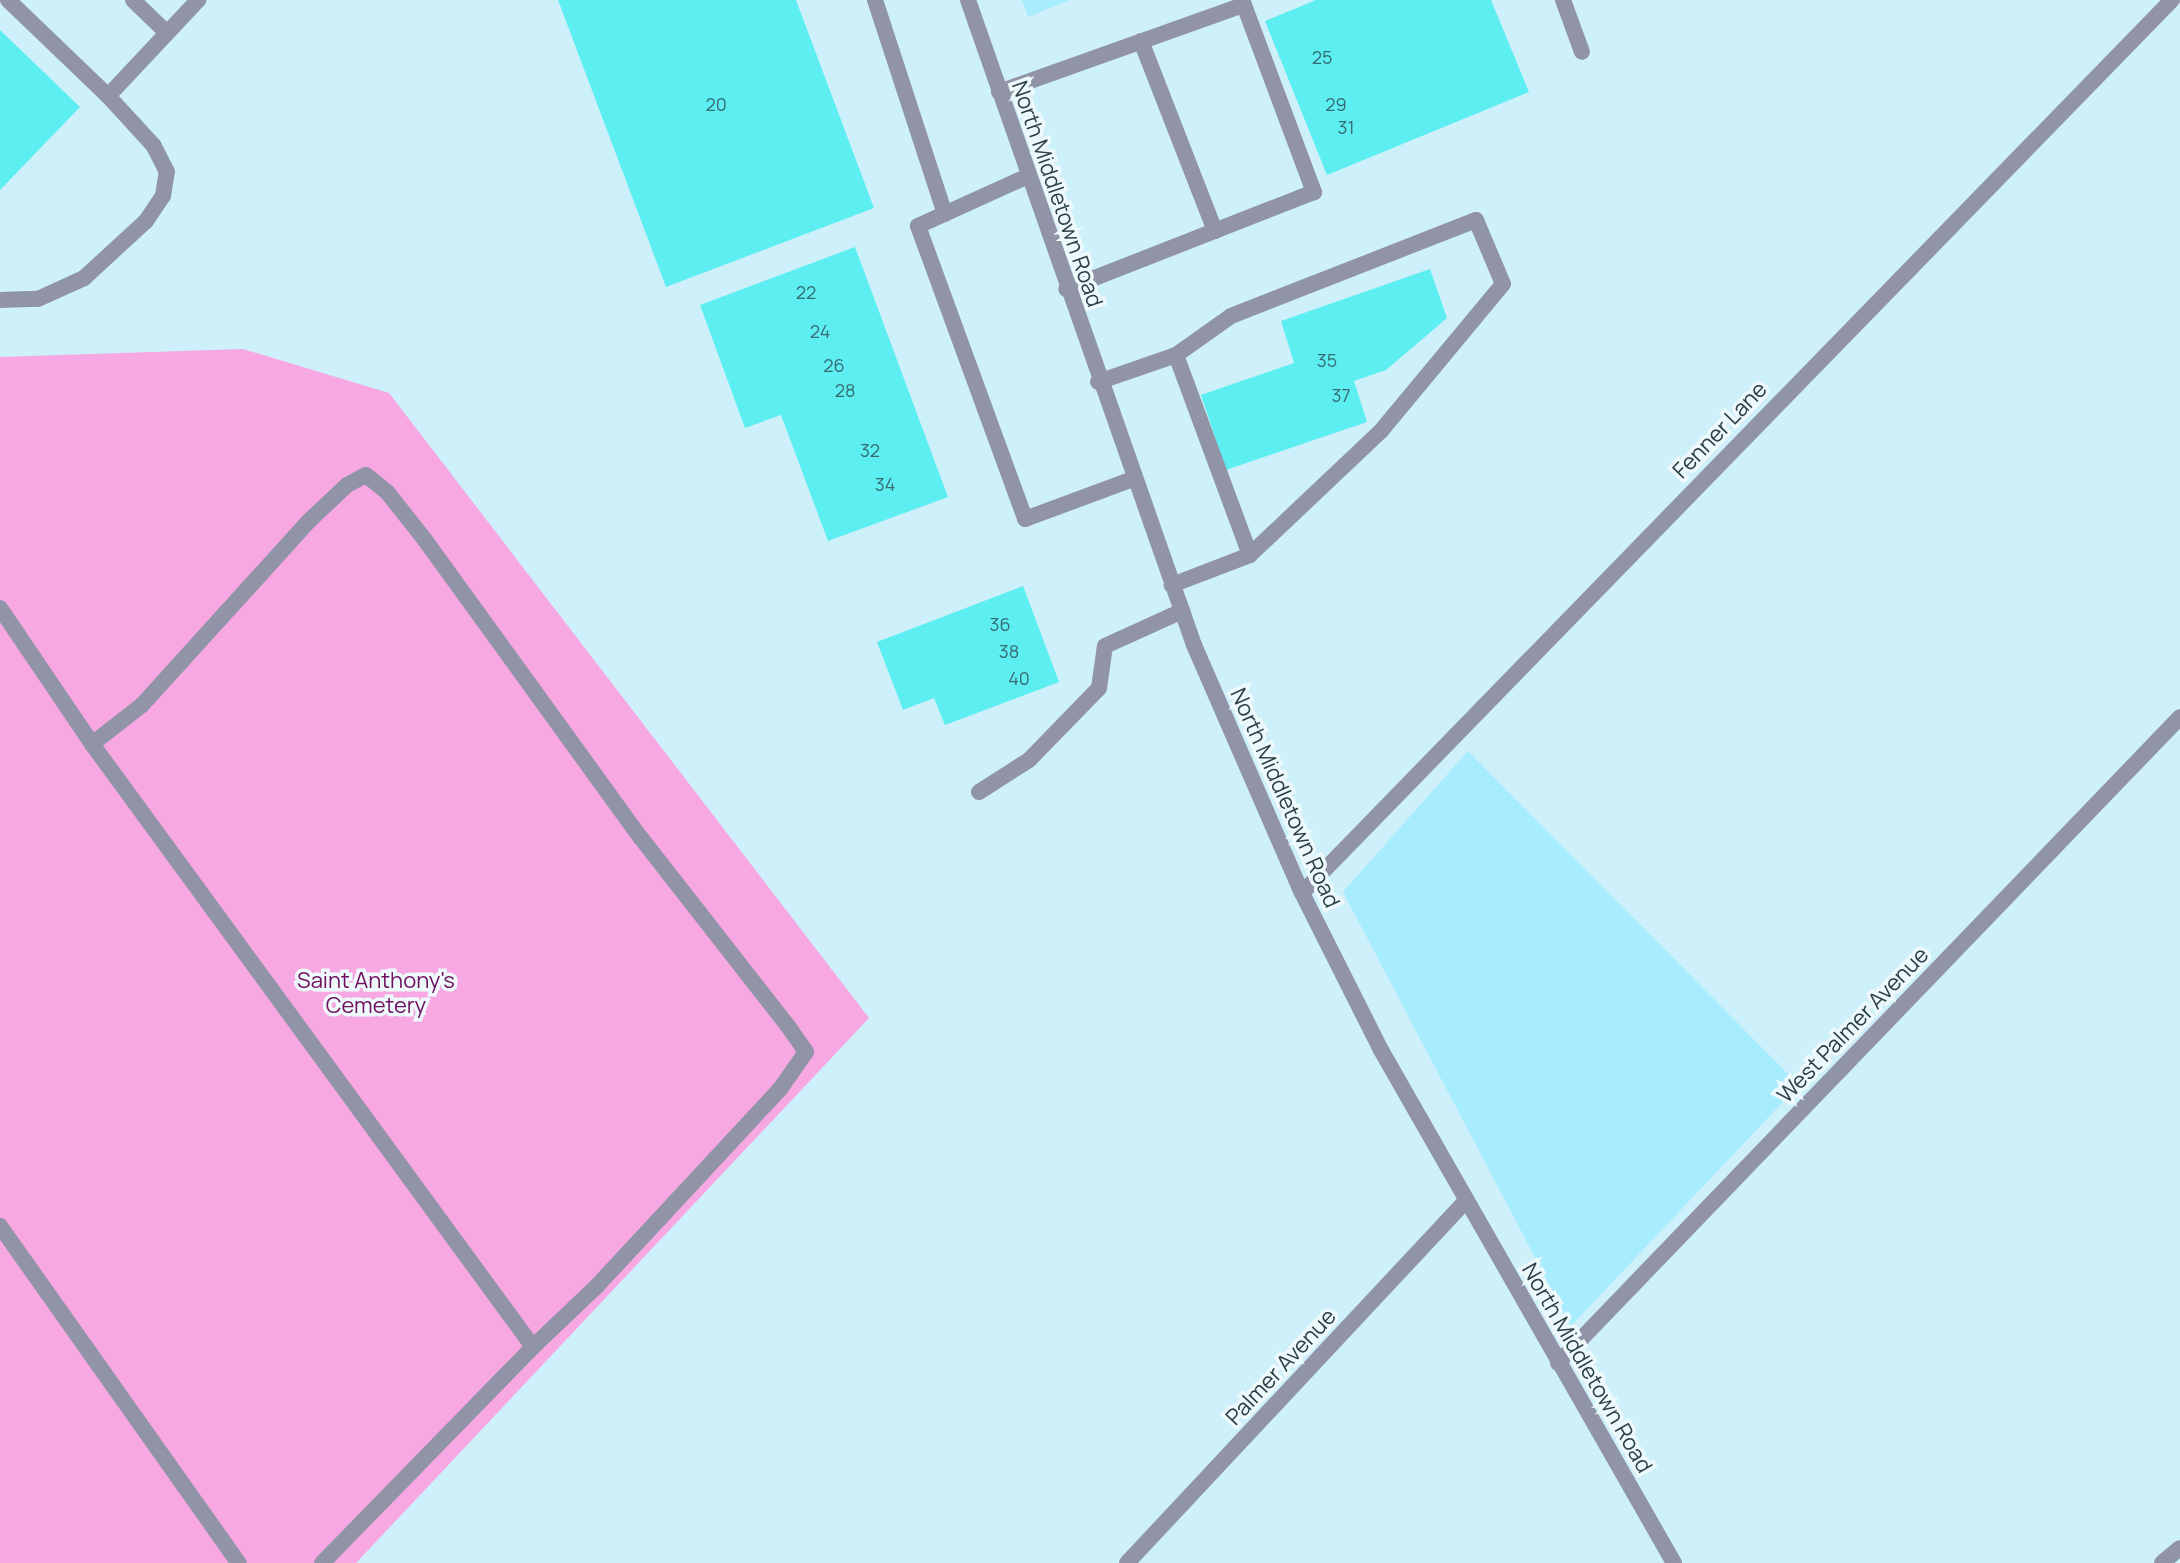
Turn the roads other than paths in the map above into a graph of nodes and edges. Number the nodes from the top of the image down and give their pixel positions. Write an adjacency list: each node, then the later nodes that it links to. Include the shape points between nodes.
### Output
1 (8, 0): 13 (street)
2 (133, 0): 9 (street)
3 (198, 0): 9 (street)
4 (875, 0): 15 (street)
5 (968, 0): 12 (street, North Middletown Road)
6 (1563, 0): 11 (street)
7 (2172, 0): 29 (street, Fenner Lane)
8 (1251, 3): 10 (street); 16 (street, via 1314,192)
9 (167, 33): 13 (street)
10 (1141, 41): 12 (street); 16 (street)
11 (1582, 52)
12 (999, 92): 14 (street, North Middletown Road)
13 (108, 96): 18 (street, via 154,146 167,172 163,196 146,221 84,278 38,299)
14 (1028, 176): 15 (street); 17 (street, North Middletown Road)
15 (945, 214): 21 (street, via 918,226 1025,519)
16 (1215, 231): 17 (street)
17 (1066, 289): 20 (street, North Middletown Road)
18 (0, 300)
19 (1176, 355): 20 (street); 22 (street); 22 (street, via 1231,316 1476,220 1503,284 1382,430)
20 (1098, 382): 21 (street, North Middletown Road)
21 (1133, 479): 23 (street, North Middletown Road)
22 (1250, 555): 23 (street)
23 (1172, 585): 25 (street, North Middletown Road)
24 (0, 608): 27 (street)
25 (1182, 611): 28 (street, via 1105,646 1099,688 1029,760); 29 (street, North Middletown Road)
26 (2180, 717): 33 (street, West Palmer Avenue)
27 (92, 744): 32 (street); 32 (street, via 142,705 310,520 347,485 366,475 387,492 425,540 641,838 790,1029 806,1052 780,1089 598,1285)
28 (979, 792)
29 (1302, 893): 30 (street, North Middletown Road, via 1381,1050)
30 (1466, 1201): 33 (street, North Middletown Road); 37 (street, Palmer Avenue)
31 (0, 1226): 35 (street)
32 (533, 1347): 36 (street)
33 (1558, 1363): 38 (street, North Middletown Road)
34 (2180, 1548): 39 (street)
35 (239, 1563)
36 (322, 1563)
37 (1127, 1563)
38 (1674, 1563)
39 (2162, 1563)

